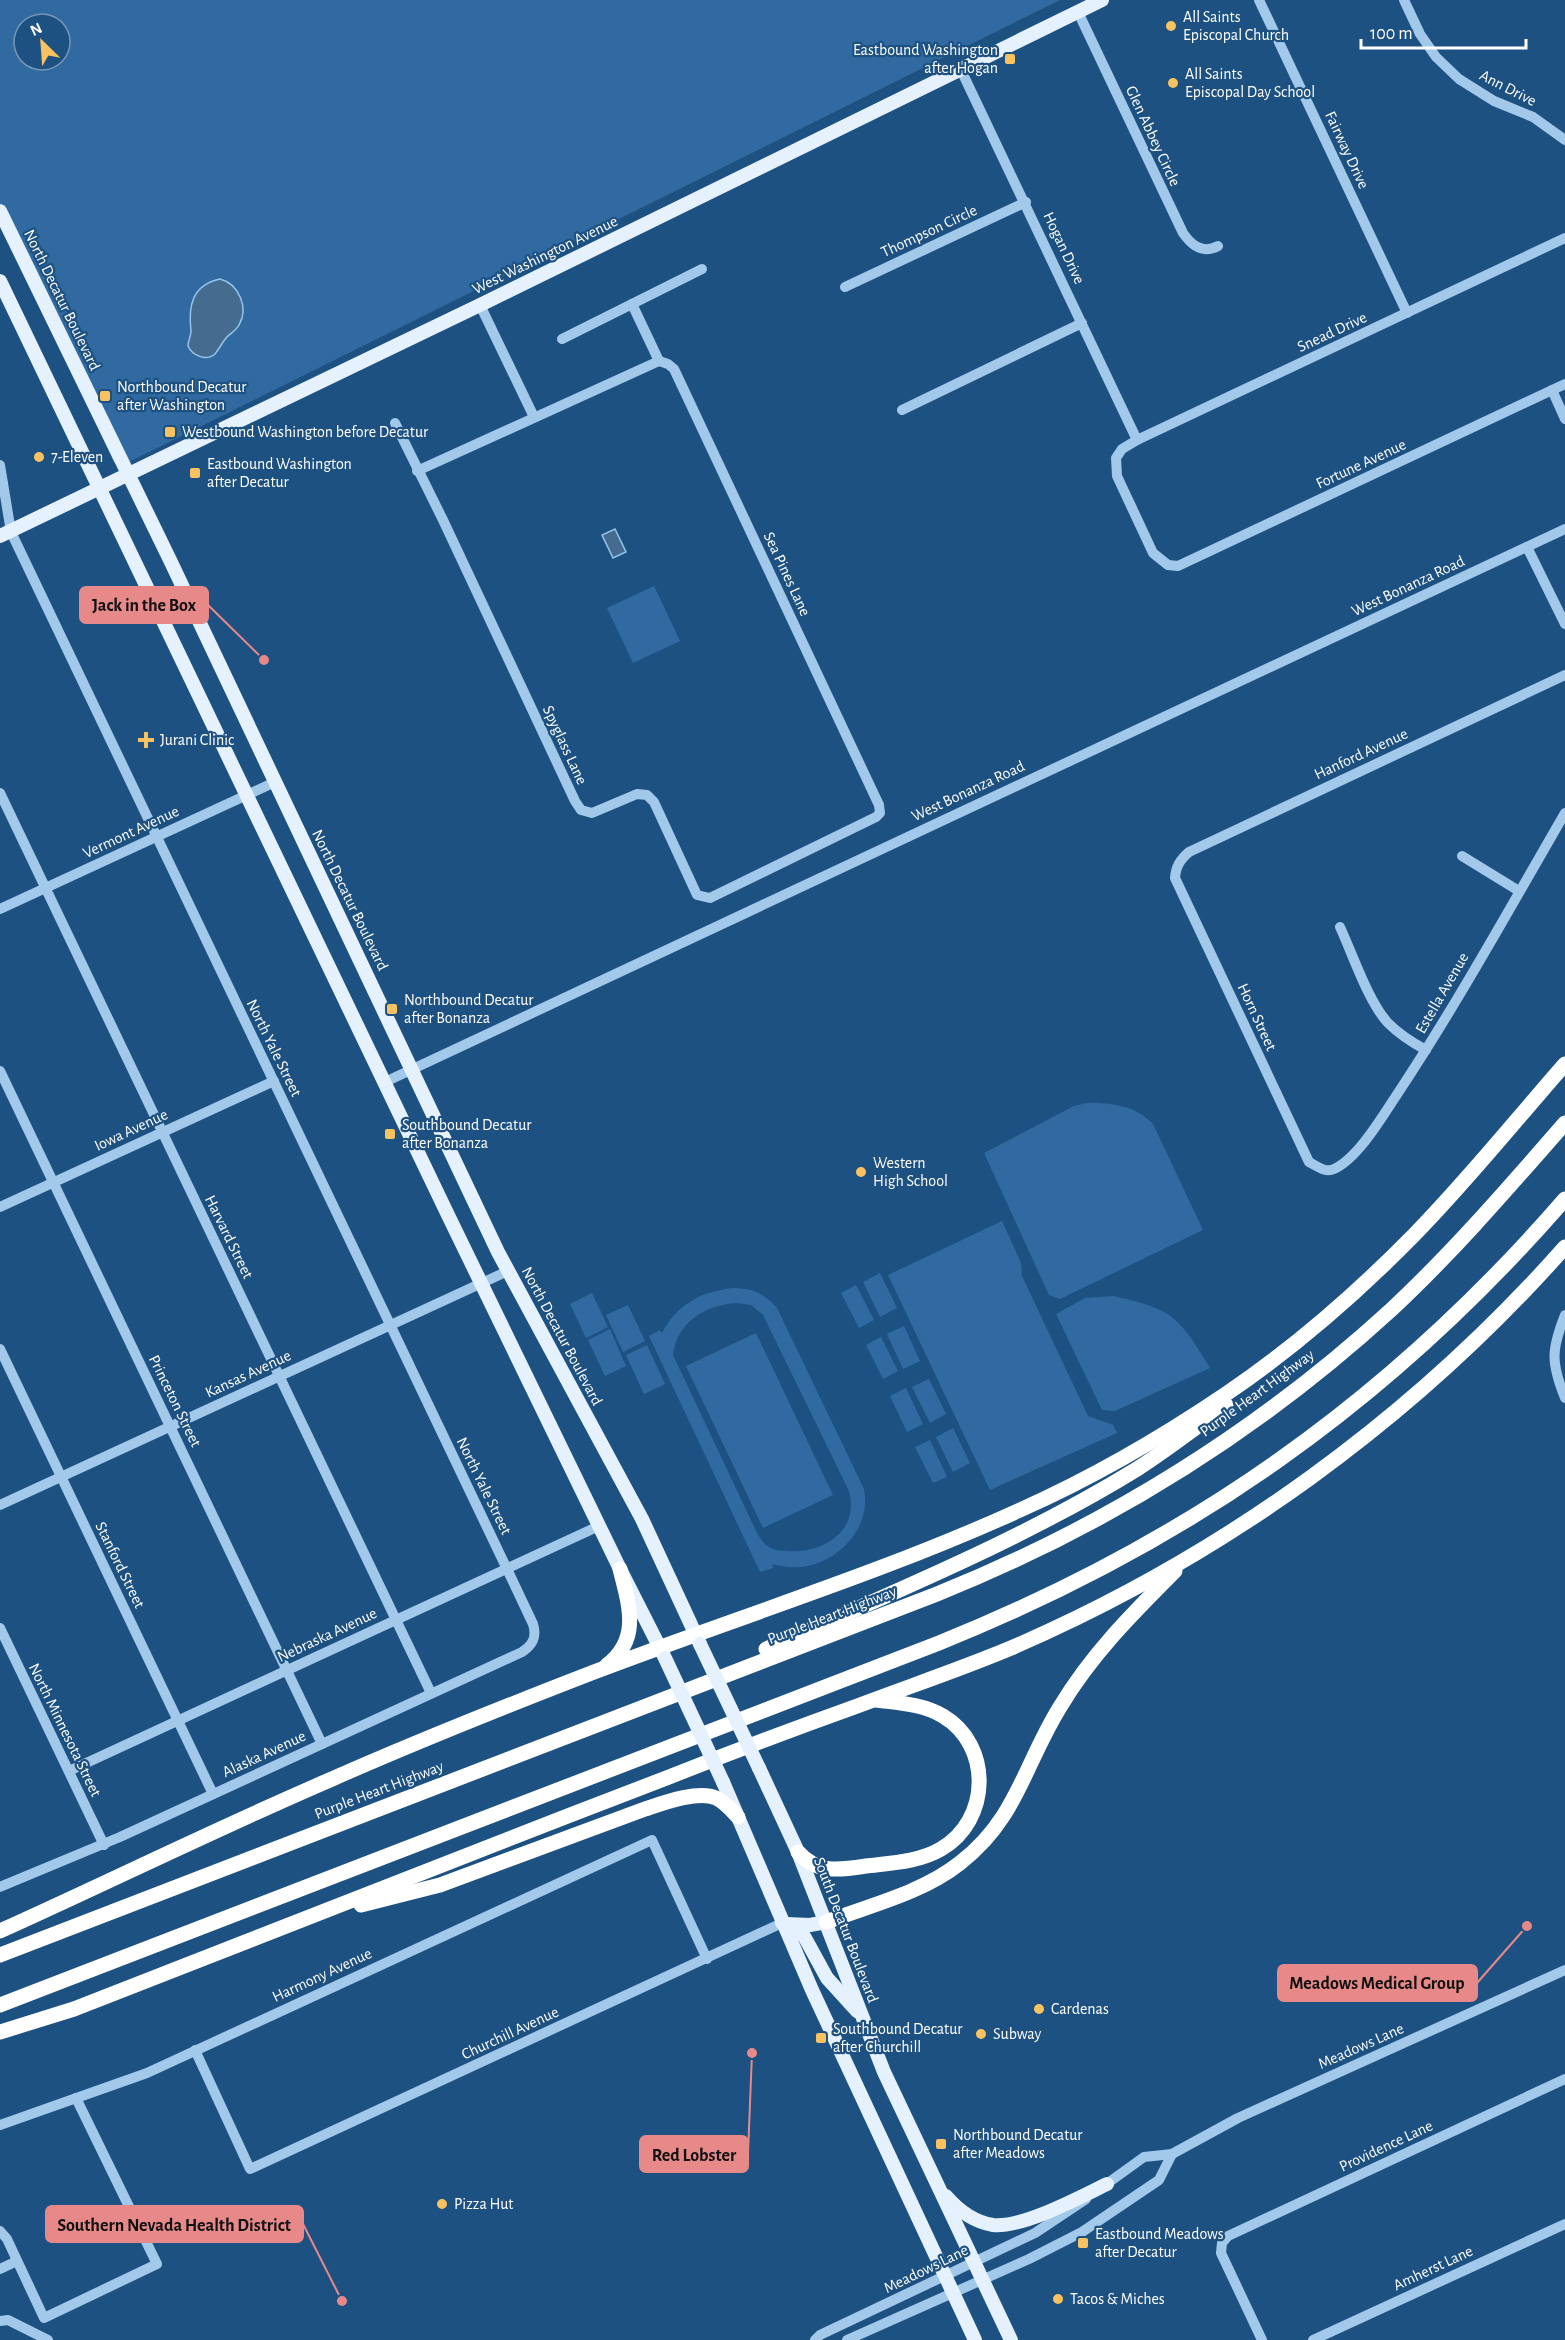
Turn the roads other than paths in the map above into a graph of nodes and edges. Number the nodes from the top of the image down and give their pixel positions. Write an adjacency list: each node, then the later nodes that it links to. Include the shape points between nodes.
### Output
1 (1102, 0): 4 (main road, West Washington Avenue)
2 (1259, 0): 16 (street, Fairway Drive)
3 (1404, 0): 6 (street, Ann Drive, via 1425,42 1459,79 1494,101 1533,117)
4 (1078, 12): 5 (main road, West Washington Avenue); 10 (street, Glen Abbey Circle, via 1183,233 1190,244 1201,249)
5 (961, 69): 7 (street, Hogan Drive); 15 (main road, West Washington Avenue)
6 (1565, 140)
7 (1026, 202): 13 (street, Thompson Circle); 17 (street, Hogan Drive)
8 (0, 211): 30 (main road, North Decatur Boulevard)
9 (1565, 238): 16 (street, Snead Drive)
10 (1218, 246)
11 (702, 269): 14 (street)
12 (0, 280): 31 (main road)
13 (845, 287)
14 (632, 304): 18 (street); 19 (street, Sea Pines Lane)
15 (480, 305): 23 (street); 30 (main road, West Washington Avenue)
16 (1407, 313): 26 (street, Snead Drive)
17 (1082, 323): 22 (street); 26 (street, Hogan Drive)
18 (562, 339)
19 (659, 360): 23 (street); 40 (street, Sea Pines Lane, via 674,369)
20 (1565, 384): 21 (street, Fortune Avenue)
21 (1552, 390): 24 (street); 27 (street, Fortune Avenue, via 1178,566 1168,565 1153,553 1117,476)
22 (902, 410)
23 (534, 417): 29 (street)
24 (1565, 418)
25 (395, 423): 29 (street, Spyglass Lane)
26 (1137, 440): 27 (street, Snead Drive)
27 (1116, 458)
28 (0, 465): 33 (street, North Yale Street)
29 (417, 471): 40 (street, Spyglass Lane, via 575,801 581,810 592,813 637,794 647,795 654,802 697,895 710,898 876,817)
30 (129, 476): 31 (main road, West Washington Avenue); 37 (main road, North Decatur Boulevard)
31 (99, 490): 33 (main road, West Washington Avenue); 39 (main road)
32 (1565, 529): 34 (street, West Bonanza Road)
33 (5, 534): 42 (street, North Yale Street)
34 (1527, 547): 35 (street); 51 (street, West Bonanza Road)
35 (1565, 624)
36 (1565, 675): 44 (street, Hanford Avenue, via 1189,852)
37 (275, 782): 39 (street, Vermont Avenue); 51 (main road, North Decatur Boulevard)
38 (0, 793): 45 (street, Harvard Street)
39 (247, 795): 42 (street, Vermont Avenue); 54 (main road)
40 (879, 808)
41 (1565, 813): 46 (street, Estella Avenue)
42 (157, 837): 45 (street, Vermont Avenue); 53 (street, North Yale Street)
43 (1462, 856): 46 (street)
44 (1176, 868): 57 (street, Horn Street, via 1174,878 1309,1162)
45 (46, 888): 47 (street, Vermont Avenue); 56 (street, Harvard Street)
46 (1519, 891): 49 (street, Estella Avenue)
47 (0, 909)
48 (1340, 927): 49 (street, via 1377,1007 1409,1041)
49 (1426, 1050): 57 (street, Estella Avenue, via 1379,1122 1349,1159)
50 (1565, 1064): 67 (highway, via 1406,1244)
51 (411, 1070): 54 (street, West Bonanza Road); 62 (main road, North Decatur Boulevard)
52 (0, 1071): 58 (street, Princeton Street)
53 (274, 1081): 56 (street, Iowa Avenue); 65 (street, North Yale Street)
54 (385, 1082): 63 (main road)
55 (1565, 1123): 87 (highway, Purple Heart Highway, via 1469,1232 1385,1315 1284,1398 1177,1472 1082,1527 992,1571)
56 (163, 1132): 58 (street, Iowa Avenue); 68 (street, Harvard Street)
57 (1325, 1170)
58 (53, 1183): 60 (street, Iowa Avenue); 70 (street, Princeton Street)
59 (1565, 1199): 103 (highway, via 1471,1300 1352,1407 1207,1509 1085,1578 939,1643)
60 (0, 1207)
61 (1565, 1247): 74 (highway, via 1485,1331 1388,1418 1290,1493)
62 (508, 1271): 63 (street, Kansas Avenue); 80 (main road, North Decatur Boulevard, via 634,1503)
63 (481, 1283): 65 (street, Kansas Avenue); 73 (main road)
64 (1565, 1316): 69 (street, via 1554,1347 1555,1366)
65 (391, 1325): 68 (street, Kansas Avenue); 75 (street, North Yale Street)
66 (0, 1349): 71 (street, Stanford Street)
67 (1261, 1369): 80 (highway, via 1152,1441 1037,1503); 87 (highway, via 1234,1399 1181,1439 1054,1516)
68 (279, 1376): 70 (street, Kansas Avenue); 77 (street, Harvard Street)
69 (1565, 1398)
70 (170, 1427): 71 (street, Kansas Avenue); 82 (street, Princeton Street)
71 (61, 1477): 72 (street, Kansas Avenue); 88 (street, Stanford Street)
72 (0, 1505)
73 (599, 1526): 75 (street, Nebraska Avenue); 76 (main road)
74 (1190, 1557): 86 (highway, via 1020,1644); 97 (highway, via 1130,1615 1082,1673 1048,1726 1009,1810 986,1840 960,1864 932,1881)
75 (507, 1569): 77 (street, Nebraska Avenue); 79 (street, North Yale Street, via 533,1624)
76 (620, 1569): 81 (main road); 83 (highway, via 629,1632 616,1656)
77 (396, 1620): 82 (street, Nebraska Avenue); 84 (street, Harvard Street)
78 (0, 1628): 90 (street, North Minnesota Street)
79 (534, 1639): 84 (street, Alaska Avenue, via 522,1652)
80 (698, 1640): 81 (highway); 85 (main road, North Decatur Boulevard, bridge)
81 (663, 1653): 83 (highway); 92 (main road, bridge)
82 (287, 1670): 88 (street, Nebraska Avenue); 89 (street, Princeton Street)
83 (598, 1671): 99 (highway, via 330,1780)
84 (431, 1693): 89 (street, Alaska Avenue)
85 (724, 1697): 94 (main road, South Decatur Boulevard, bridge)
86 (874, 1700): 94 (highway, via 929,1709 958,1728 972,1747 979,1770 979,1794 971,1816 951,1843 919,1858 831,1870 815,1867); 96 (highway)
87 (619, 1716): 100 (highway, Purple Heart Highway)
88 (178, 1721): 90 (street, Nebraska Avenue); 91 (street, Stanford Street)
89 (322, 1744): 91 (street, Alaska Avenue)
90 (69, 1772): 93 (street, North Minnesota Street)
91 (213, 1794): 93 (street, Alaska Avenue)
92 (738, 1817): 96 (highway, via 711,1796 678,1800 440,1885); 98 (main road)
93 (104, 1845): 95 (street, Alaska Avenue)
94 (798, 1852): 97 (main road, South Decatur Boulevard)
95 (0, 1887)
96 (302, 1920): 105 (highway, via 74,2009)
97 (826, 1922): 98 (main road, via 805,1926); 104 (main road, South Decatur Boulevard)
98 (782, 1923): 101 (street, Churchill Avenue); 104 (main road, via 804,1936 827,1978); 118 (main road)
99 (0, 1931)
100 (0, 1955)
101 (707, 1959): 106 (street, Harmony Avenue, via 652,1840); 106 (street, Churchill Avenue, via 250,2169)
102 (1565, 1970): 110 (street, Meadows Lane, via 1238,2118)
103 (0, 2005)
104 (862, 2016): 111 (main road, South Decatur Boulevard)
105 (0, 2032)
106 (195, 2050): 108 (street, Harmony Avenue, via 131,2080)
107 (1565, 2079): 127 (street, Providence Lane, via 1228,2236 1221,2253)
108 (76, 2098): 109 (street, Harmony Avenue); 115 (street, via 157,2264 44,2318)
109 (0, 2126)
110 (1172, 2154): 112 (street, Meadows Lane, via 1144,2157); 119 (street, Meadows Lane, via 1160,2180 1121,2207 1045,2252)
111 (934, 2181): 112 (main road, via 964,2213 997,2225 1025,2220); 116 (main road, South Decatur Boulevard)
112 (1107, 2184): 116 (street, Meadows Lane, via 1044,2228)
113 (1565, 2224): 128 (street, Amherst Lane)
114 (0, 2231): 115 (street)
115 (17, 2261): 117 (street)
116 (973, 2262): 118 (street, Meadows Lane); 119 (main road, South Decatur Boulevard)
117 (0, 2269)
118 (945, 2277): 120 (main road); 123 (street, Meadows Lane)
119 (982, 2280): 120 (street, Meadows Lane); 126 (main road, South Decatur Boulevard)
120 (952, 2292): 124 (street, Meadows Lane); 125 (main road)
121 (0, 2321): 122 (street, via 8,2320)
122 (48, 2340)
123 (815, 2340)
124 (847, 2340)
125 (975, 2340)
126 (1011, 2340)
127 (1262, 2340)
128 (1313, 2340)

